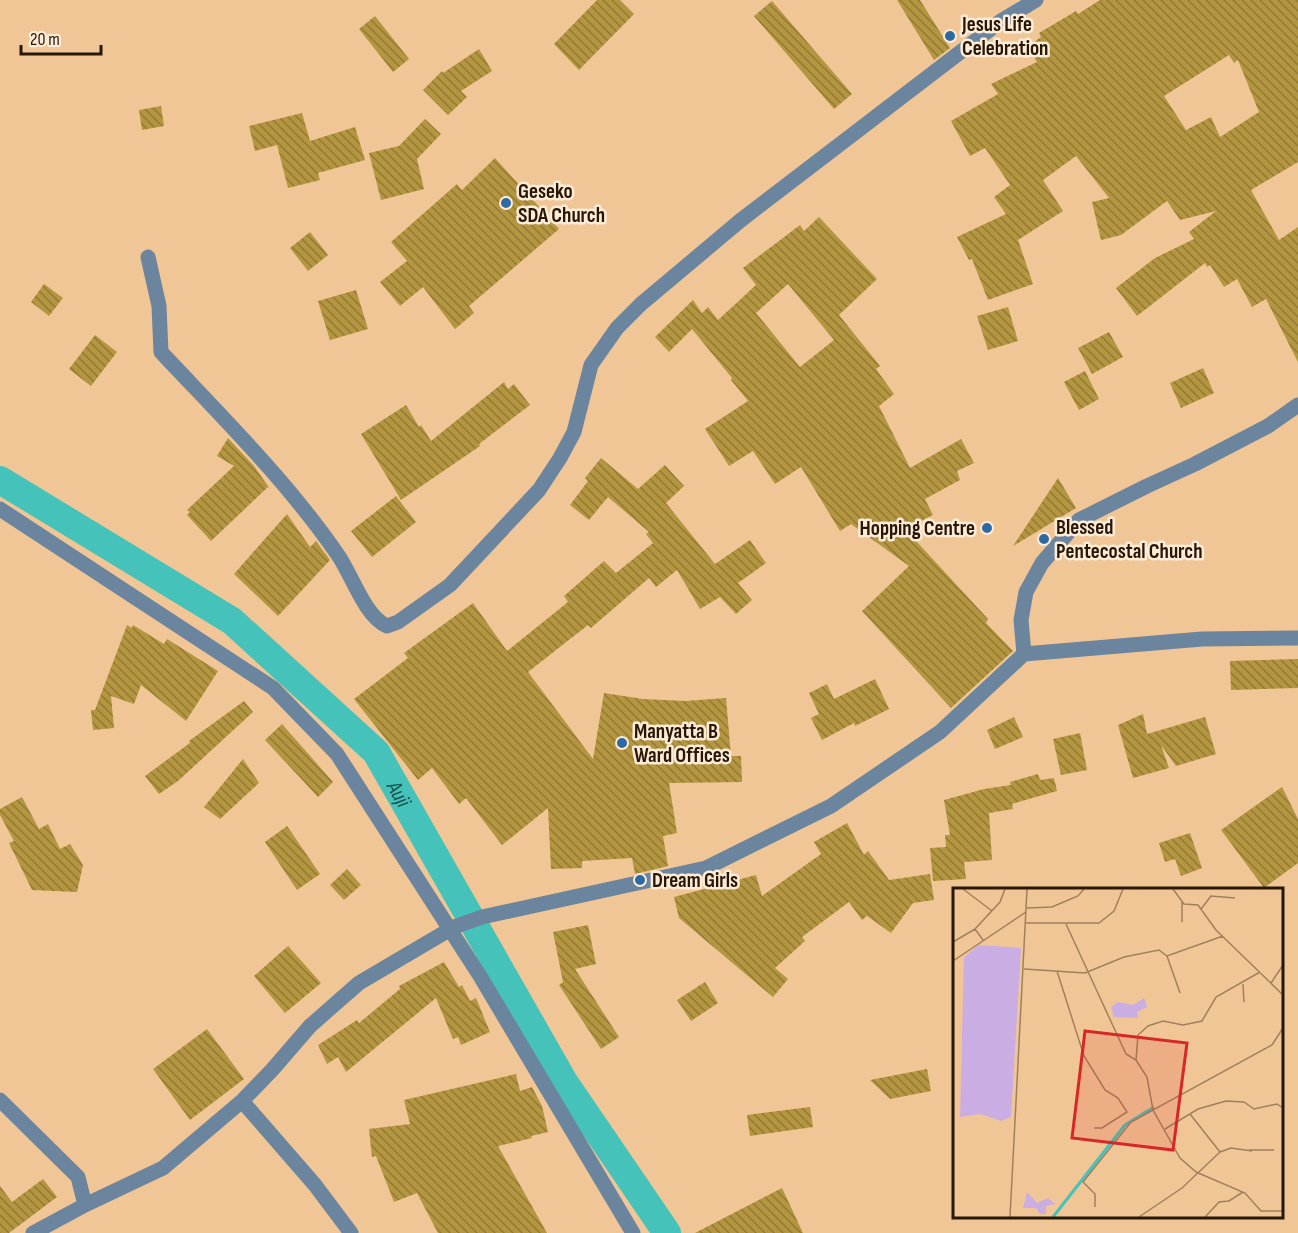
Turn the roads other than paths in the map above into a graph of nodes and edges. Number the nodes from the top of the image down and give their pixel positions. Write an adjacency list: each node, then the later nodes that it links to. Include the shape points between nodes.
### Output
1 (1036, 0): 2 (street, via 1001,21 766,201 617,327 591,365 574,432 539,490 450,585 387,626 370,610 339,556 271,471 161,352 159,306)
2 (148, 257)
3 (1298, 405): 6 (street, via 1268,426 1079,520 1042,562 1026,592 1021,620)
4 (0, 509): 7 (street, via 273,688 337,754)
5 (1298, 638): 6 (street, via 1202,639)
6 (1024, 654): 7 (street, via 940,732 840,800 706,868 482,917)
7 (452, 928): 9 (street, via 359,983 310,1026); 13 (street)
8 (0, 1100): 10 (street, via 78,1177)
9 (242, 1101): 10 (street, via 163,1168); 12 (street)
10 (85, 1205): 11 (street)
11 (33, 1233)
12 (351, 1233)
13 (633, 1233)

